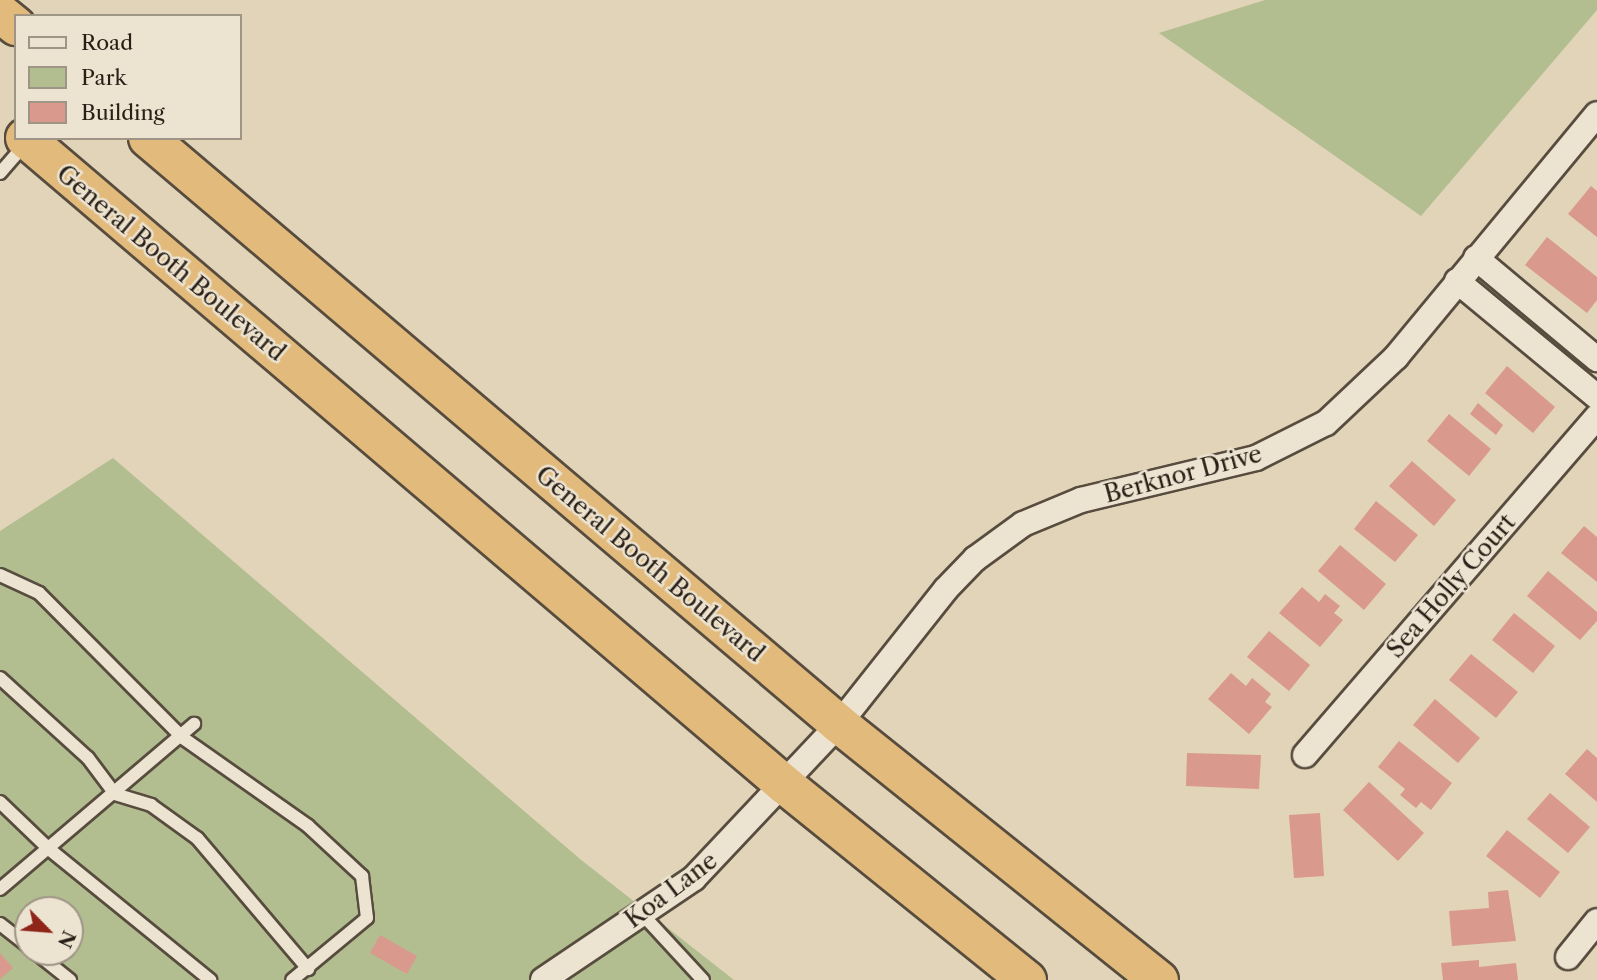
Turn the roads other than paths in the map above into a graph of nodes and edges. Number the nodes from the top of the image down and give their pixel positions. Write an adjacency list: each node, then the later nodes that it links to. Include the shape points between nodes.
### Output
1 (0, 13): 2 (highway)
2 (14, 24)
3 (1597, 114): 8 (street, Berknor Drive)
4 (14, 139): 7 (lane)
5 (26, 140): 19 (highway, General Booth Boulevard)
6 (150, 140): 16 (highway, General Booth Boulevard)
7 (0, 173)
8 (1476, 258): 9 (street, Berknor Drive); 10 (street)
9 (1457, 281): 11 (street); 16 (street, Berknor Drive, via 1396,356 1326,422 1256,458 1082,500 1023,524 975,559 946,589)
10 (1597, 359)
11 (1597, 397)
12 (1597, 417): 18 (street, Sea Holly Court)
13 (0, 575): 17 (lane, via 39,593)
14 (0, 678): 20 (lane, via 88,758)
15 (194, 724): 17 (lane)
16 (839, 724): 19 (street, Berknor Drive); 37 (highway, General Booth Boulevard)
17 (183, 738): 20 (lane); 30 (lane, via 309,826 362,876 367,918)
18 (1305, 755)
19 (785, 785): 24 (street, Koa Lane, via 694,878); 36 (highway, General Booth Boulevard)
20 (115, 794): 22 (lane); 30 (lane, via 151,805 197,838)
21 (0, 802): 22 (lane)
22 (49, 849): 23 (lane); 32 (lane)
23 (0, 889)
24 (642, 914): 34 (street, Koa Lane); 35 (lane)
25 (1597, 921): 28 (street)
26 (0, 924): 27 (lane)
27 (14, 935)
28 (1568, 957)
29 (52, 966): 31 (lane)
30 (308, 969): 33 (lane)
31 (70, 980)
32 (210, 980)
33 (292, 980)
34 (543, 980)
35 (703, 980)
36 (1027, 980)
37 (1159, 980)

